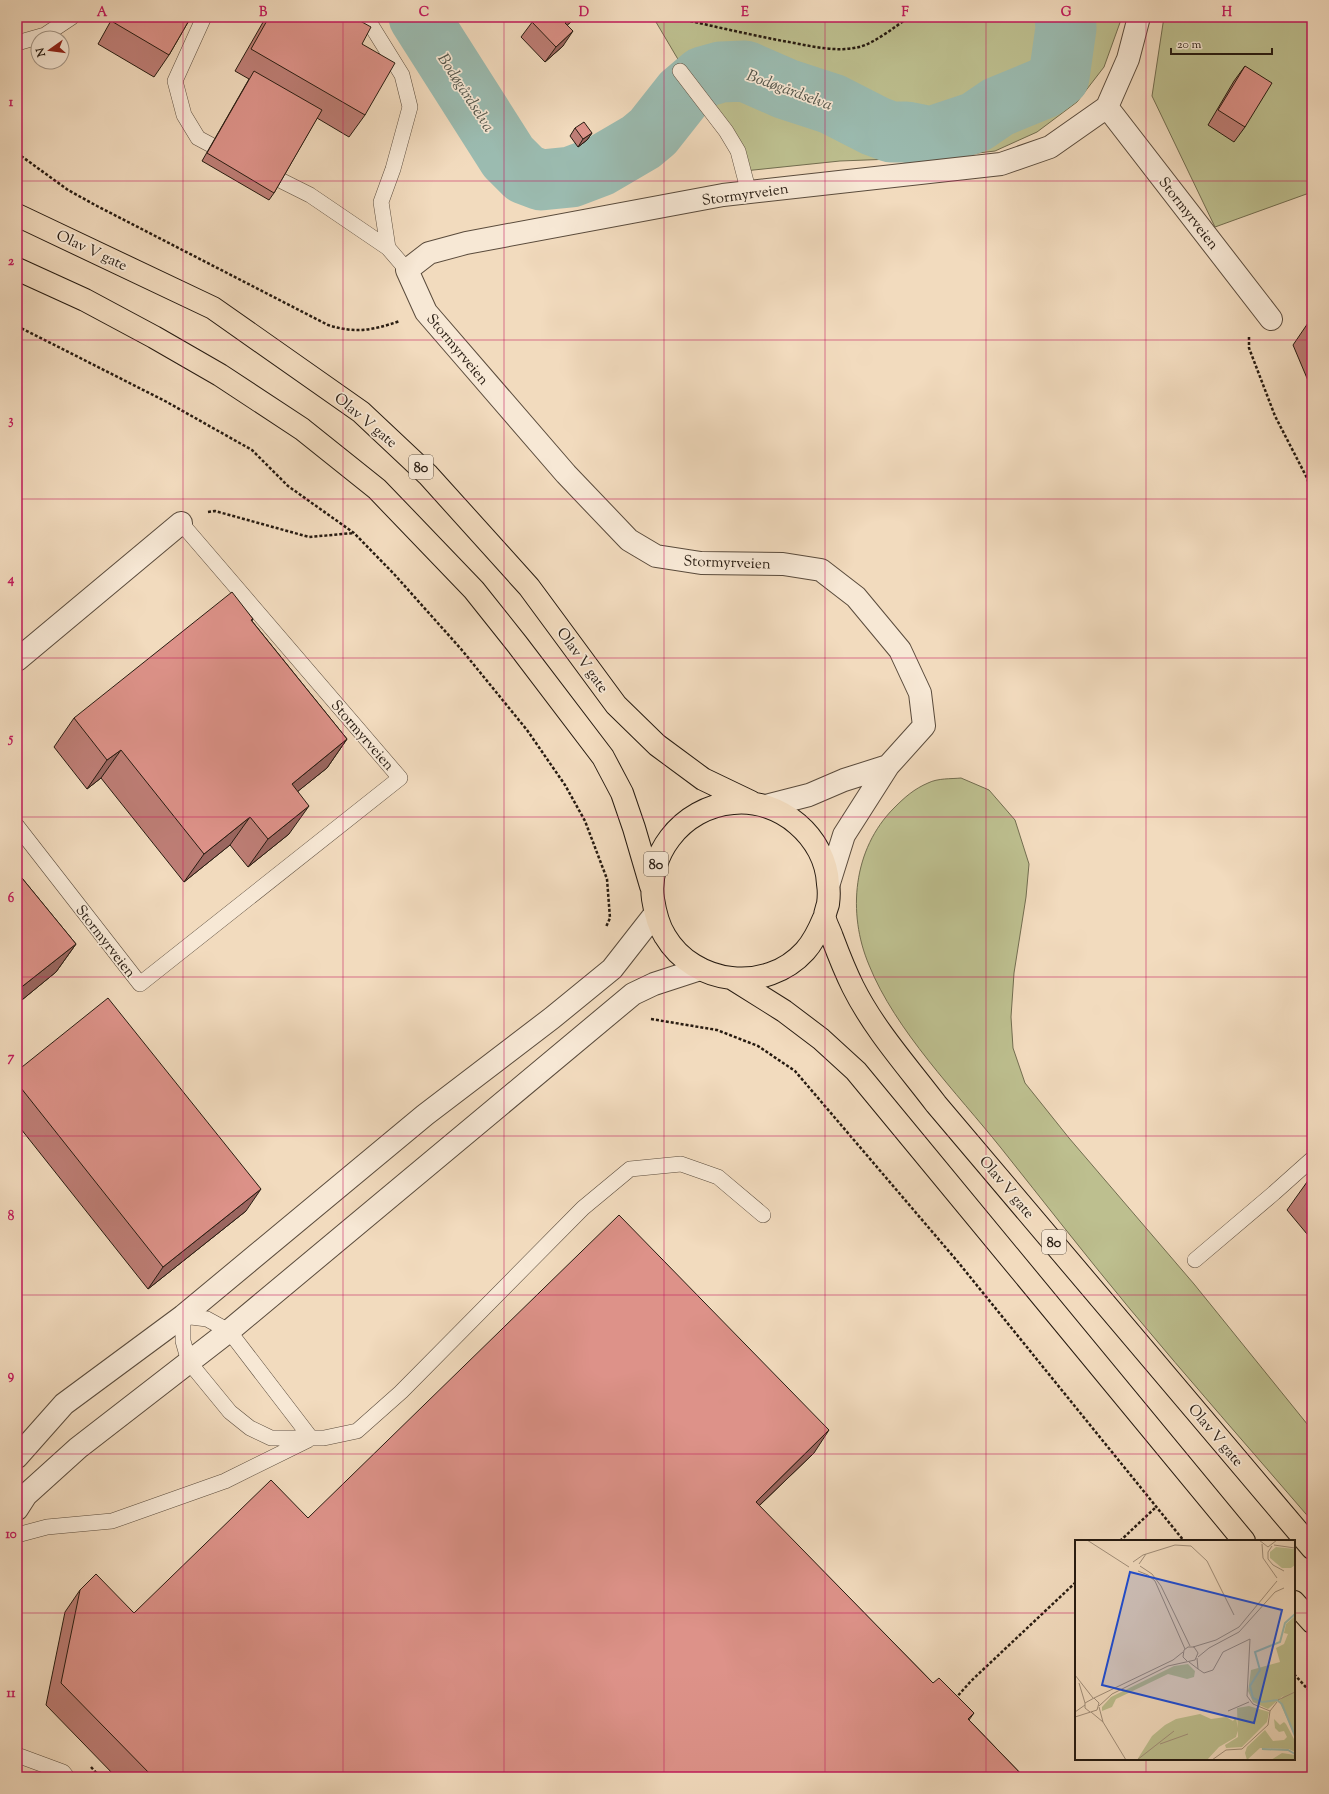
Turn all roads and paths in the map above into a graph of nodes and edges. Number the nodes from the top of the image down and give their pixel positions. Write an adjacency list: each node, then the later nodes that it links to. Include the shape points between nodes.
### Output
1 (72, 17): 7 (lane, via 45,36)
2 (204, 17): 11 (lane, via 175,81 184,115 198,138)
3 (366, 17): 15 (lane, via 402,75 410,106 381,202)
4 (681, 17): 5 (path, via 750,34 836,49 860,47 887,33)
5 (909, 17)
6 (1139, 17): 9 (street, via 1128,59)
7 (17, 44)
8 (680, 71): 13 (lane, via 726,131 738,152)
9 (1107, 108): 13 (street, Stormyrveien, via 1050,147 1001,164); 19 (street, Stormyrveien)
10 (17, 153): 18 (path, via 68,190 328,325 347,330 370,330)
11 (240, 160)
12 (254, 167): 15 (lane, via 310,195)
13 (748, 193): 17 (street, Stormyrveien, via 723,195 466,243 429,253)
14 (17, 215): 27 (highway, Olav V gate / 80, via 213,308 361,412 428,475 529,587 616,705 657,745 703,779)
15 (388, 248): 17 (lane)
16 (17, 269): 30 (highway, Olav V gate / 80, via 85,300 220,375 302,429 377,489 474,590 603,757 622,793)
17 (407, 270): 18 (street, Stormyrveien)
18 (426, 312): 26 (street, Stormyrveien, via 566,474 629,540 656,556 701,563 783,564 821,570 856,597 900,650 920,693 924,726)
19 (1271, 319)
20 (17, 326): 24 (path, via 164,401 252,450 288,486)
21 (1249, 334): 22 (path, via 1249,348 1275,416 1307,478)
22 (1312, 494)
23 (181, 523): 24 (path, via 192,516 215,511 309,537); 25 (street); 28 (lane, Stormyrveien, via 400,778 140,984)
24 (354, 533): 33 (path, via 461,649 527,730 565,785 585,821 607,879 610,918)
25 (17, 660)
26 (888, 766): 27 (street, via 844,780 809,795); 29 (street, Stormyrveien, via 844,835)
27 (760, 805): 29 (highway, Olav V gate / 80, via 782,813 809,835 825,866); 30 (highway, Olav V gate / 80, via 733,802 712,807 692,816 676,830 663,848 655,867)
28 (17, 826)
29 (828, 883): 32 (highway, Olav V gate / 80, via 828,901)
30 (652, 889): 31 (highway, Olav V gate / 80)
31 (655, 914): 34 (highway, Olav V gate / 80, via 665,936 680,955); 40 (street, via 612,969 425,1115)
32 (824, 918): 35 (highway, Olav V gate / 80, via 817,936 790,964 772,974); 51 (highway, Olav V gate / 80, via 853,988 880,1030 936,1104)
33 (604, 931)
34 (700, 969): 35 (highway, Olav V gate / 80, via 716,976); 41 (street, via 654,984 633,994)
35 (733, 979): 50 (highway, Olav V gate / 80, via 822,1039 856,1071)
36 (650, 1019): 45 (path, via 717,1030 758,1046 795,1071 958,1262)
37 (1312, 1159): 39 (lane)
38 (763, 1215): 43 (lane, via 718,1177 681,1164 630,1169 583,1208 406,1386 357,1430 324,1438)
39 (1194, 1260)
40 (183, 1316): 41 (lane, via 207,1319); 42 (lane, via 183,1340); 44 (street, via 64,1404)
41 (229, 1331): 42 (street); 43 (lane)
42 (190, 1362): 43 (lane, via 230,1412 250,1428 271,1438); 46 (street, via 78,1448 26,1496)
43 (311, 1438): 47 (lane, via 226,1481 112,1521 47,1527)
44 (17, 1457)
45 (1156, 1507): 48 (path); 49 (path)
46 (17, 1508)
47 (17, 1535)
48 (1121, 1540)
49 (1183, 1540)
50 (1243, 1540)
51 (1312, 1548)
52 (1075, 1583): 57 (path, via 971,1680)
53 (1295, 1603): 54 (highway)
54 (1312, 1622)
55 (1295, 1675): 56 (path)
56 (1312, 1694)
57 (951, 1704)
58 (17, 1755): 59 (lane, via 62,1772)
59 (67, 1777)

